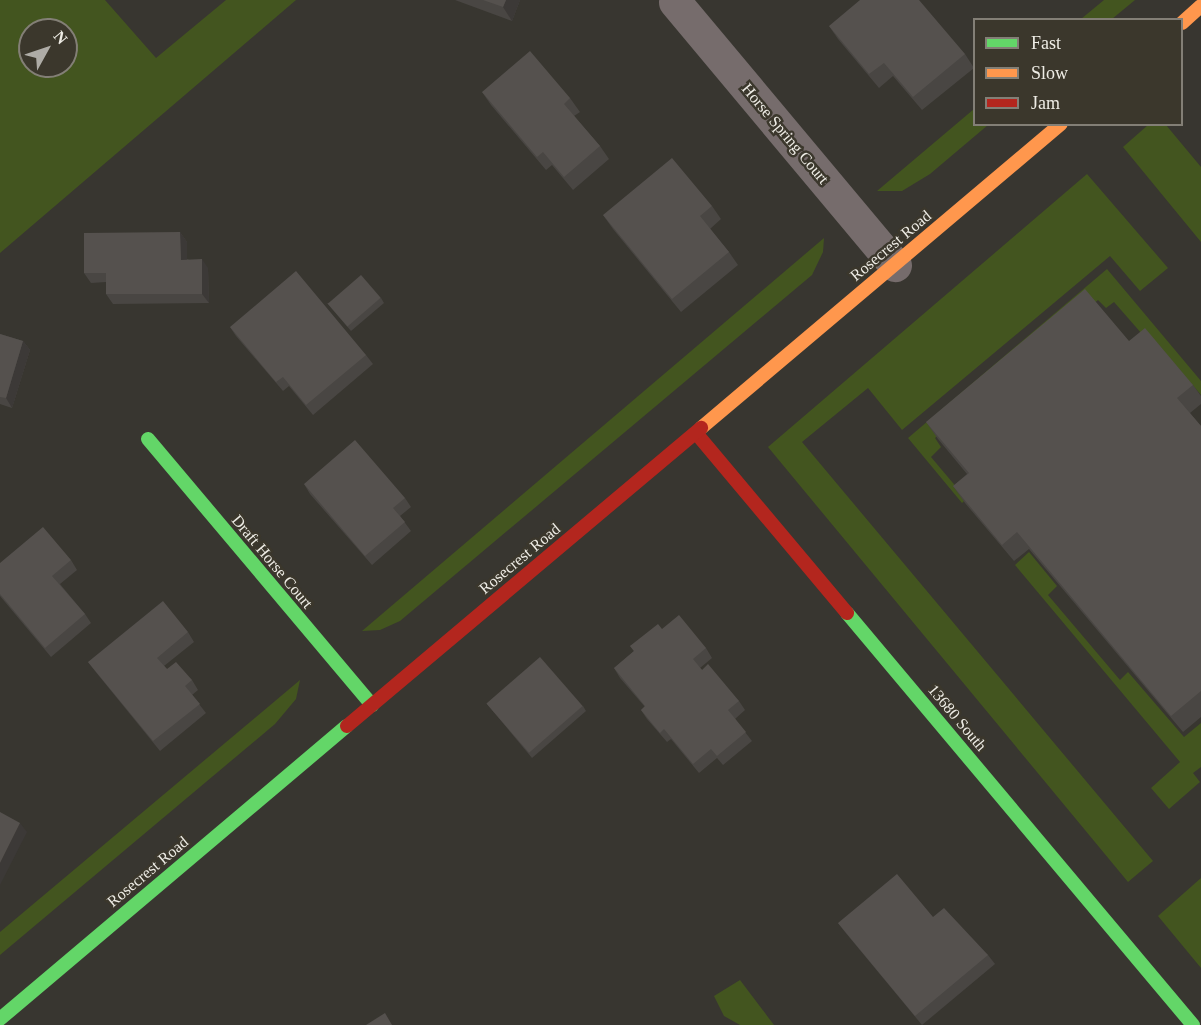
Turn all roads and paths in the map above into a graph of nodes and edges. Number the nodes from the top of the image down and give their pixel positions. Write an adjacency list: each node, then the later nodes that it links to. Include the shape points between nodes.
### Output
1 (675, 2): 5 (street, Horse Spring Court)
2 (1201, 6): 3 (main road)
3 (1183, 21)
4 (1058, 126): 5 (main road, Rosecrest Road)
5 (895, 265): 6 (main road, Rosecrest Road)
6 (696, 433): 8 (main road, Rosecrest Road); 10 (main road, 13680 South)
7 (148, 439): 8 (main road, Draft Horse Court)
8 (372, 705): 9 (main road, Rosecrest Road)
9 (0, 1019)
10 (1193, 1025)

